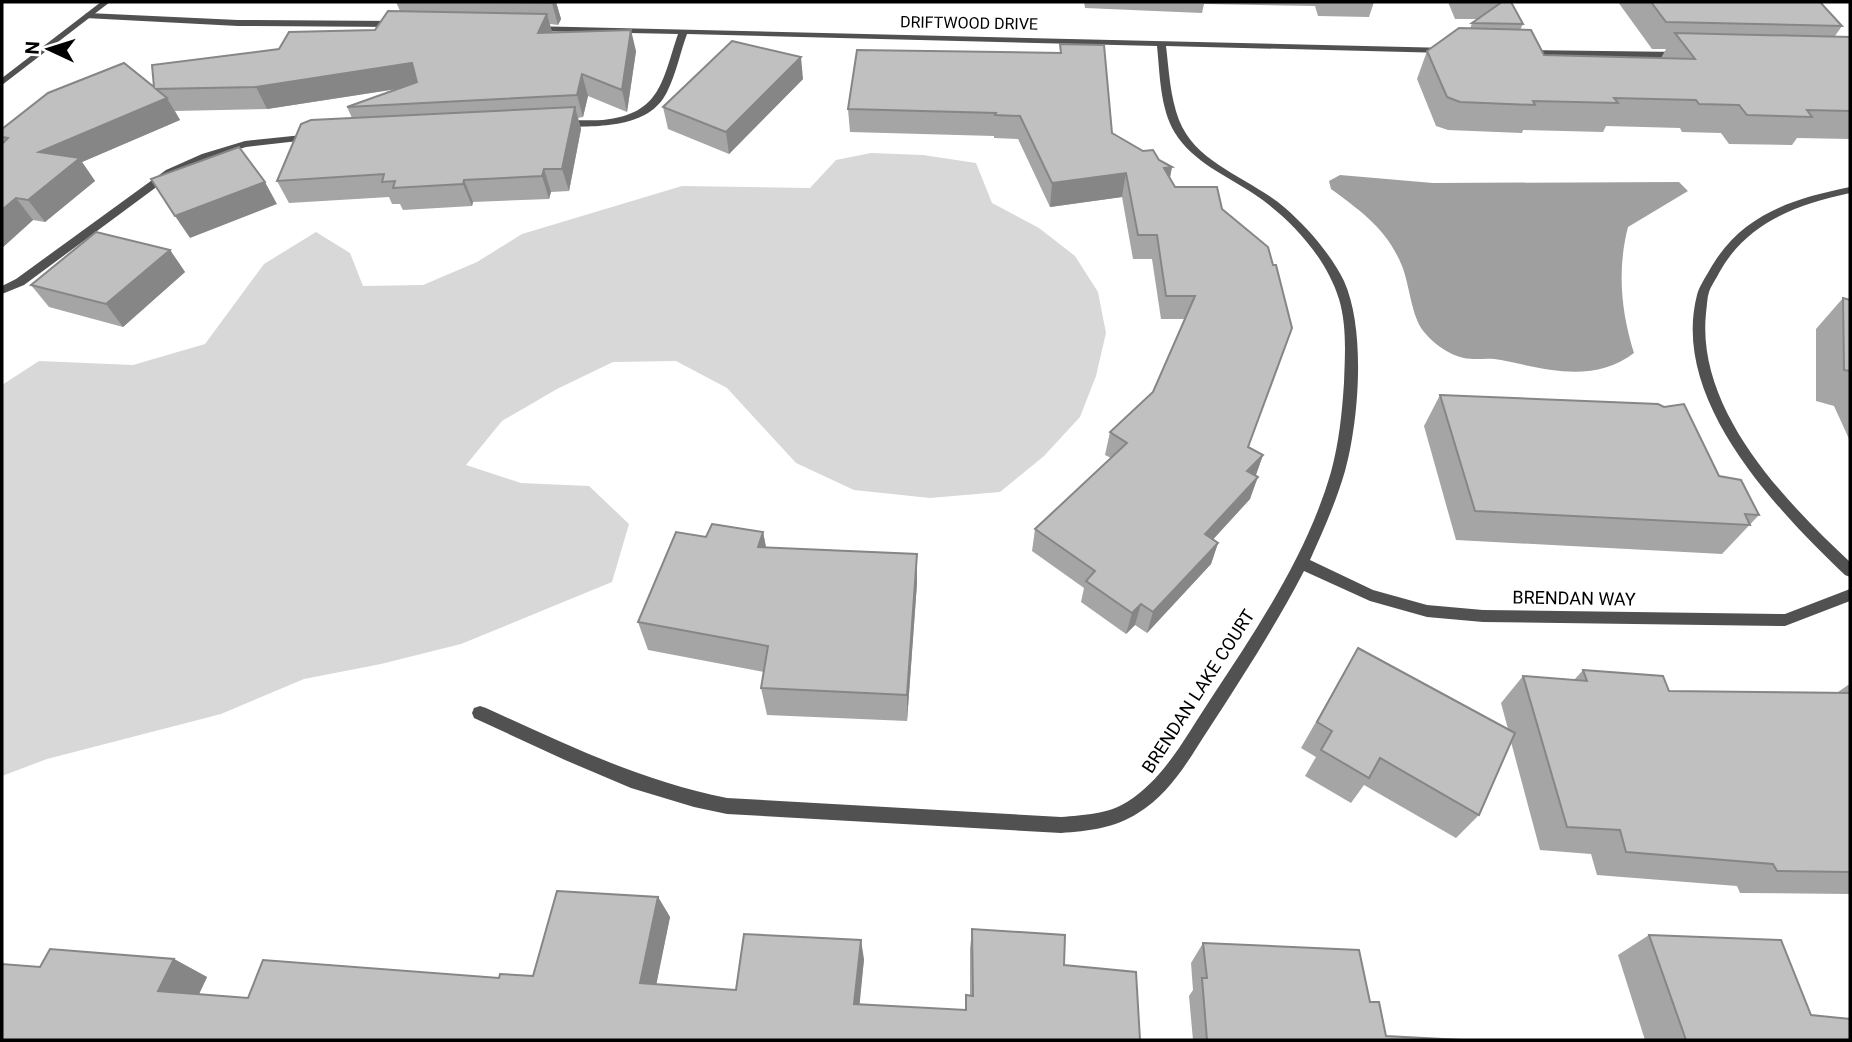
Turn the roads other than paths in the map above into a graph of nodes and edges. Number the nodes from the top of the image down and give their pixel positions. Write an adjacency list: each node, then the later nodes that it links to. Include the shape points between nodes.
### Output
1 (106, 2): 2 (street)
2 (88, 16): 3 (street); 10 (street)
3 (407, 25)
4 (518, 27): 5 (street, DRIFTWOOD DRIVE)
5 (683, 32): 6 (street, DRIFTWOOD DRIVE); 11 (street, via 659,98 639,115)
6 (1161, 43): 7 (street, DRIFTWOOD DRIVE); 15 (street, BRENDAN LAKE COURT, via 1172,113 1180,133 1197,152 1286,214 1308,237 1342,289 1351,318 1346,434 1334,484)
7 (1450, 50)
8 (1519, 51): 9 (street)
9 (1699, 55)
10 (2, 82)
11 (548, 125)
12 (325, 137): 14 (street, via 245,144 170,172 20,282)
13 (1850, 190): 16 (street, via 1784,208 1736,239 1706,280 1697,330 1711,390 1752,464)
14 (2, 290)
15 (1302, 563): 17 (street, BRENDAN WAY, via 1370,595 1427,611 1483,616 1785,620); 18 (street, BRENDAN LAKE COURT, via 1167,778 1142,804 1092,823 769,810 685,800 615,775)
16 (1850, 571)
17 (1850, 595)
18 (480, 713)

